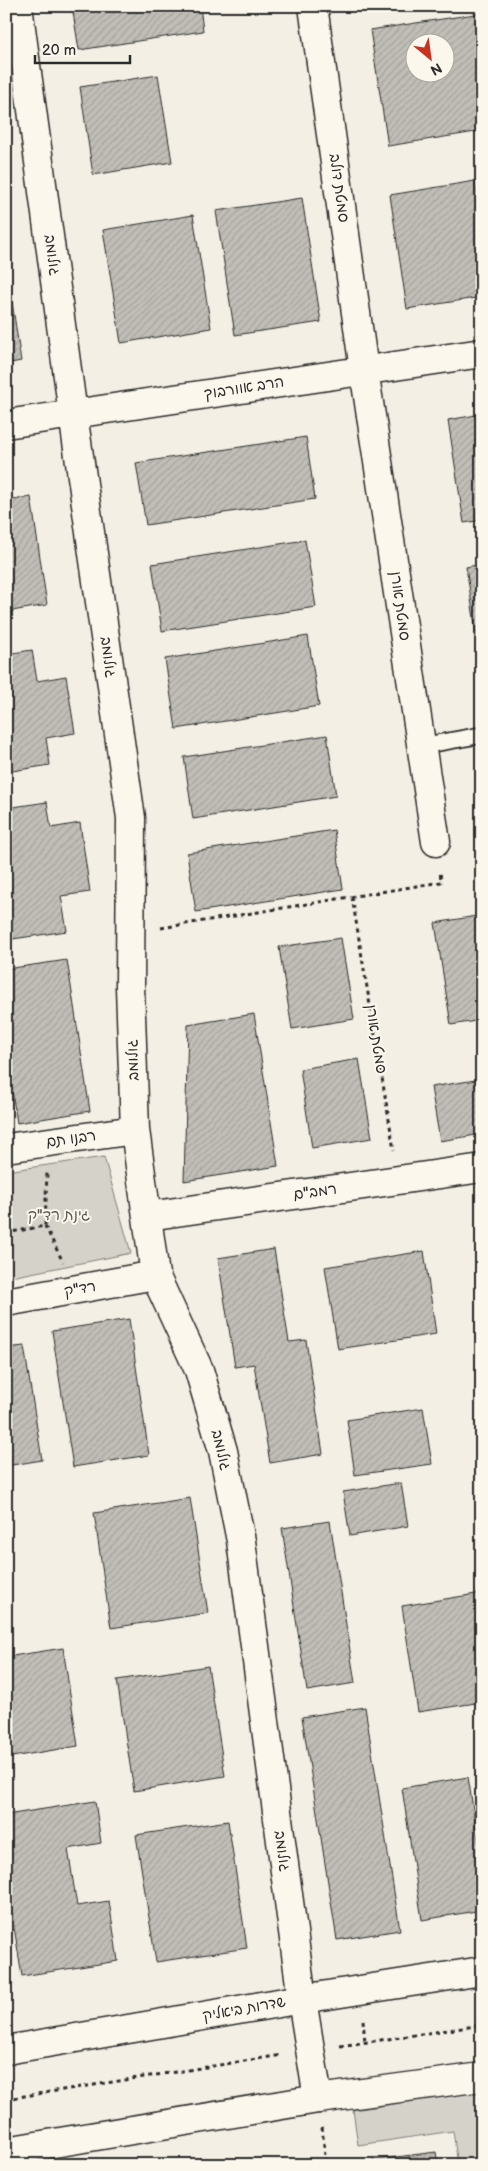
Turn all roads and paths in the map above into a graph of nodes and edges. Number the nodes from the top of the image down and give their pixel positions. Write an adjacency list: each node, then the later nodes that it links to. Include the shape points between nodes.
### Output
1 (18, 6): 5 (street, גולומב)
2 (313, 6): 4 (street, סמטת דולב)
3 (482, 353): 4 (street, הרב אוורבוך)
4 (364, 370): 5 (street, הרב אוורבוך); 8 (street, סמטת אורן)
5 (73, 414): 6 (street, הרב אוורבוך); 11 (street, גולומב, via 131,818)
6 (6, 424)
7 (482, 735): 8 (lane)
8 (421, 746): 9 (street, סמטת אורן)
9 (436, 842): 10 (path, via 441,882)
10 (352, 897): 11 (path); 16 (path, סמטת אורן)
11 (130, 933): 12 (street, גולומב)
12 (135, 1130): 13 (street, רבנו תם); 17 (street, גולומב)
13 (48, 1142): 14 (street, רבנו תם); 18 (path)
14 (6, 1148)
15 (482, 1168): 16 (street, רמב"ם)
16 (400, 1180): 17 (street, רמב"ם)
17 (148, 1216): 20 (street, גולומב)
18 (46, 1226): 19 (path); 21 (path)
19 (6, 1232)
20 (154, 1275): 21 (street, רד"ק); 24 (street, גולומב, via 200,1370 222,1451 241,1541)
21 (77, 1290): 22 (street, רד"ק)
22 (6, 1302)
23 (482, 1971): 24 (street, שדרות ביאליק)
24 (302, 1998): 26 (street, שדרות ביאליק); 27 (street, גולומב)
25 (482, 2026): 27 (path)
26 (6, 2050)
27 (310, 2050): 29 (path); 30 (street, גולומב)
28 (482, 2077): 30 (street)
29 (6, 2099)
30 (318, 2100): 31 (street); 32 (path)
31 (6, 2151)
32 (326, 2165)

